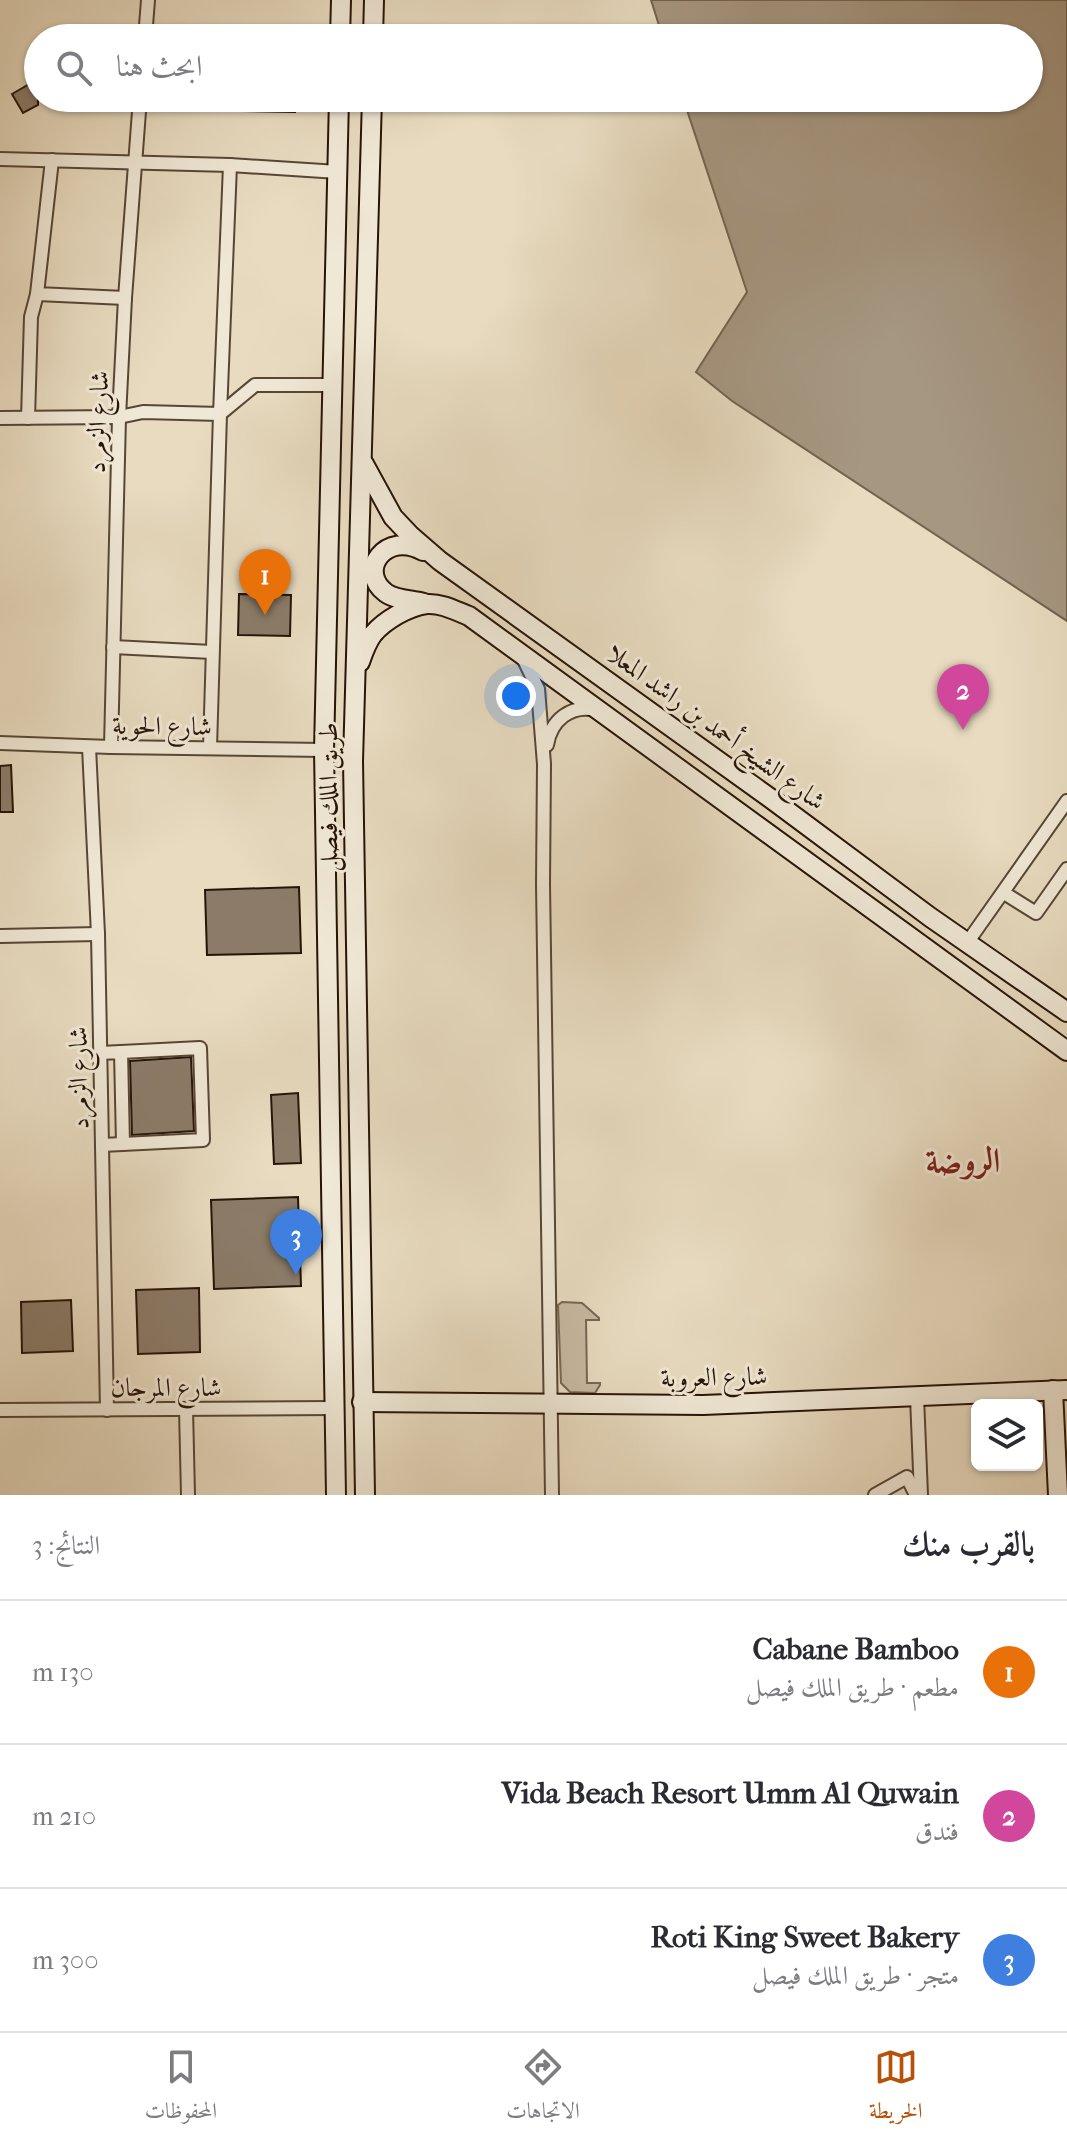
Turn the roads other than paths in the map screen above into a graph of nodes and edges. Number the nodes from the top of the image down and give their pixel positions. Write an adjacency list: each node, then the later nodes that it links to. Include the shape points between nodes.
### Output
1 (148, 0): 4 (street)
2 (341, 0): 5 (main road)
3 (374, 0): 6 (main road)
4 (146, 24)
5 (340, 24)
6 (373, 24)
7 (139, 112): 12 (street, شارع الزمرد)
8 (339, 112): 14 (main road, طريق الملك فيصل)
9 (372, 112): 22 (main road, طريق الملك فيصل)
10 (0, 159): 11 (street)
11 (52, 160): 12 (street); 15 (street)
12 (135, 163): 13 (street); 16 (street, شارع الزمرد)
13 (230, 165): 14 (street); 18 (street)
14 (338, 172): 17 (main road, طريق الملك فيصل)
15 (37, 294): 16 (street); 21 (street, via 31,317)
16 (125, 298): 19 (street, شارع الزمرد)
17 (333, 385): 18 (street, via 255,385); 34 (main road, طريق الملك فيصل)
18 (220, 414): 19 (street, via 143,412); 27 (street)
19 (119, 417): 21 (street); 25 (street, شارع الزمرد)
20 (0, 418): 21 (street)
21 (28, 418)
22 (361, 459): 23 (main road, شارع الشيخ أحمد بن راشد المعلا, via 393,517); 28 (main road, طريق الملك فيصل)
23 (440, 561): 24 (main road, شارع الشيخ أحمد بن راشد المعلا, via 401,544 382,552 374,567 386,593); 41 (main road, شارع الشيخ أحمد بن راشد المعلا)
24 (428, 604): 26 (main road, شارع الشيخ أحمد بن راشد المعلا, via 469,616); 28 (main road, via 409,609 373,634)
25 (113, 647): 27 (street); 32 (street, شارع الزمرد)
26 (519, 651): 29 (main road, شارع الشيخ أحمد بن راشد المعلا); 35 (street, via 538,689)
27 (212, 652): 33 (street)
28 (355, 676): 50 (main road, طريق الملك فيصل)
29 (602, 712): 35 (street, via 586,708 562,716 548,737); 43 (main road, شارع الشيخ أحمد بن راشد المعلا)
30 (0, 743): 31 (street, شارع الحوية)
31 (89, 747): 32 (street, شارع الحوية); 39 (street, شارع الزمرد)
32 (111, 747): 33 (street, شارع الحوية)
33 (210, 748): 34 (street, شارع الحوية)
34 (324, 750): 52 (main road, طريق الملك فيصل)
35 (544, 764): 51 (street)
36 (1067, 801): 38 (street)
37 (1067, 869): 38 (street, via 1036,913)
38 (1004, 893): 41 (street)
39 (98, 934): 40 (street); 45 (street, شارع الزمرد)
40 (0, 936)
41 (967, 943): 42 (main road, شارع الشيخ أحمد بن راشد المعلا)
42 (1067, 1012)
43 (1067, 1051)
44 (121, 1052): 45 (street); 46 (street); 46 (street, via 200,1048 203,1140)
45 (100, 1053): 47 (street, شارع الزمرد)
46 (123, 1144): 47 (street)
47 (102, 1145): 55 (street, شارع الزمرد)
48 (1060, 1390): 49 (main road, شارع العروبة); 62 (main road)
49 (917, 1397): 51 (main road, شارع العروبة); 61 (street)
50 (362, 1402): 51 (main road, شارع العروبة); 58 (main road, طريق الملك فيصل)
51 (550, 1405): 59 (street)
52 (333, 1408): 53 (street, شارع المرجان); 57 (main road, طريق الملك فيصل)
53 (186, 1409): 55 (street, شارع المرجان); 56 (street)
54 (0, 1410): 55 (street, شارع المرجان)
55 (107, 1410)
56 (188, 1495)
57 (336, 1495)
58 (365, 1495)
59 (552, 1495)
60 (875, 1495): 61 (street, via 907,1477)
61 (918, 1495)
62 (1058, 1495)

